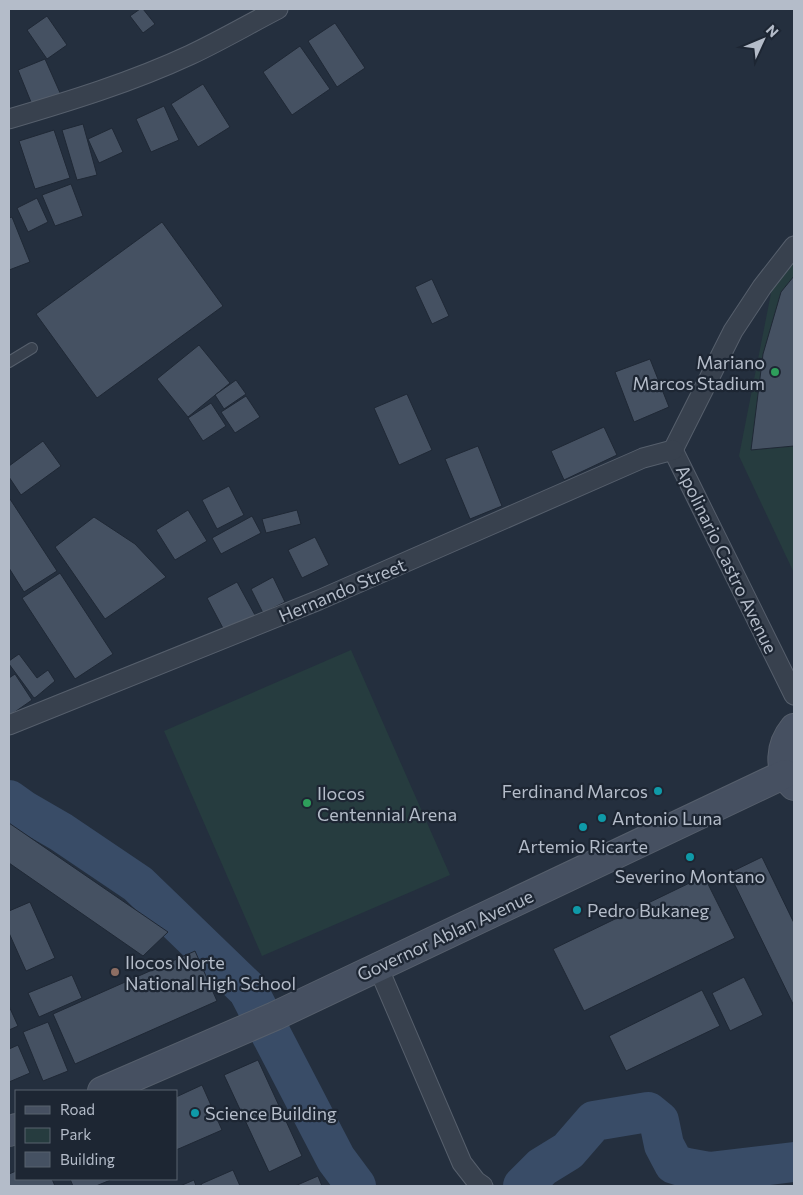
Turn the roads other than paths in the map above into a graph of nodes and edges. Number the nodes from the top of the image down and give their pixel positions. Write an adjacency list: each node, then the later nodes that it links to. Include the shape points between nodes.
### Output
1 (278, 9): 2 (street, via 157,69)
2 (9, 119)
3 (794, 246): 6 (street, via 733,331)
4 (32, 348): 5 (lane)
5 (9, 362)
6 (673, 450): 7 (street, Apolinario Castro Avenue); 8 (street, Hernando Street, via 643,458 319,600)
7 (794, 695)
8 (9, 726)
9 (794, 728): 10 (main road, via 783,749 782,762)
10 (790, 780): 11 (main road, Governor Ablan Avenue)
11 (378, 967): 12 (main road, Governor Ablan Avenue); 13 (street, via 462,1164)
12 (104, 1090)
13 (483, 1186)

